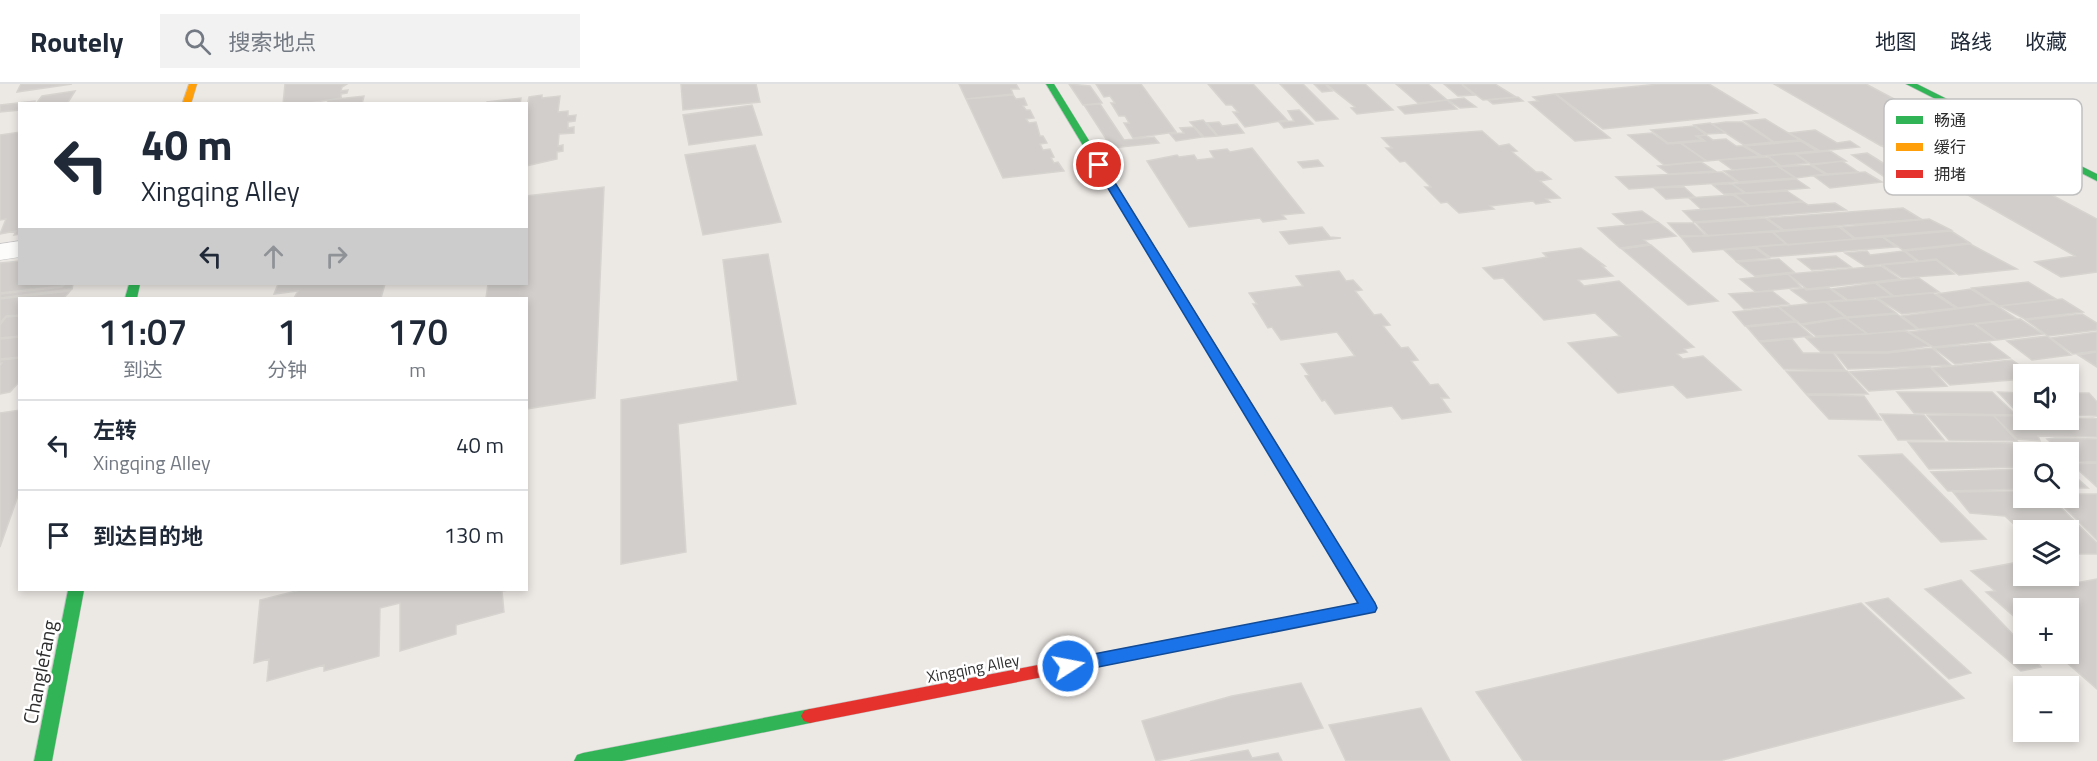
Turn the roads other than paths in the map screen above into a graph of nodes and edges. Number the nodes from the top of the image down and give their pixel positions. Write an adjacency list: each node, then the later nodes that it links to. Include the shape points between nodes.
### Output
1 (193, 84): 5 (street)
2 (1050, 84): 12 (street, Xingqing Alley, via 1369,608)
3 (1910, 84): 4 (street)
4 (1940, 99)
5 (187, 102)
6 (2082, 170): 7 (street)
7 (2097, 178)
8 (18, 249): 9 (street)
9 (0, 252)
10 (76, 591): 11 (street, Changlefang)
11 (43, 761)
12 (583, 761)

